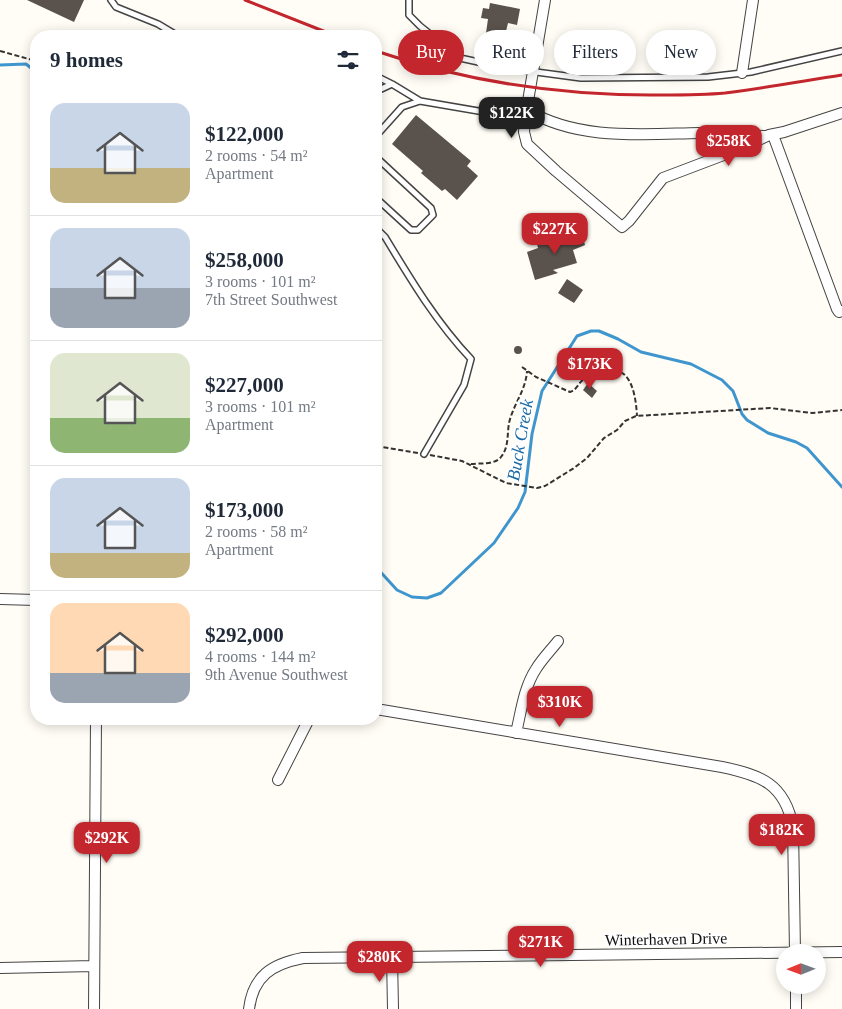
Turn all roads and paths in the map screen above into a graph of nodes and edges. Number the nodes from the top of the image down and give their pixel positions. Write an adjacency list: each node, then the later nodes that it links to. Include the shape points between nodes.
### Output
1 (111, 0): 5 (lane, via 116,7)
2 (409, 0): 10 (lane, via 409,15 420,26 460,58)
3 (546, 0): 6 (street)
4 (753, 0): 12 (street)
5 (168, 30)
6 (540, 30)
7 (0, 51): 9 (path)
8 (842, 51): 12 (lane)
9 (30, 59)
10 (474, 61)
11 (544, 73): 12 (lane, via 581,78 708,77)
12 (742, 73)
13 (532, 75): 19 (street)
14 (382, 79): 15 (lane)
15 (392, 84): 16 (lane); 17 (lane)
16 (382, 89)
17 (420, 101): 19 (lane); 20 (lane, via 402,107)
18 (842, 113): 21 (street)
19 (526, 115): 21 (street, via 594,133); 21 (street, via 524,132 527,144 622,227 663,178)
20 (382, 129)
21 (771, 135): 25 (street)
22 (382, 163): 23 (lane, via 431,208 433,215 418,230 412,230)
23 (382, 203)
24 (382, 234): 31 (lane, via 426,304 471,359 464,385)
25 (839, 310)
26 (522, 367): 27 (path)
27 (527, 372): 29 (path, via 570,392 585,378 606,371 618,372 625,375 630,383); 32 (path, via 502,456 497,461)
28 (842, 410): 29 (path, via 812,413 768,408)
29 (637, 416): 32 (path, via 625,421 587,458 545,486 537,488 506,483)
30 (382, 447): 31 (path)
31 (424, 454): 32 (path)
32 (470, 464)
33 (0, 599): 34 (street)
34 (30, 600)
35 (558, 641): 39 (street, via 536,669)
36 (382, 710): 39 (street)
37 (96, 725): 46 (street)
38 (306, 725): 40 (street)
39 (516, 733): 41 (street, via 739,771 753,775 776,790 790,811 793,827)
40 (278, 780)
41 (795, 944)
42 (776, 952): 45 (street, Winterhaven Drive)
43 (826, 952): 44 (street, Winterhaven Drive)
44 (842, 952)
45 (392, 957): 50 (street, Winterhaven Drive, via 288,961 270,969 260,979); 51 (street)
46 (94, 966): 47 (street); 49 (street)
47 (0, 968)
48 (796, 994): 52 (street)
49 (94, 1009)
50 (249, 1009)
51 (393, 1009)
52 (796, 1009)

